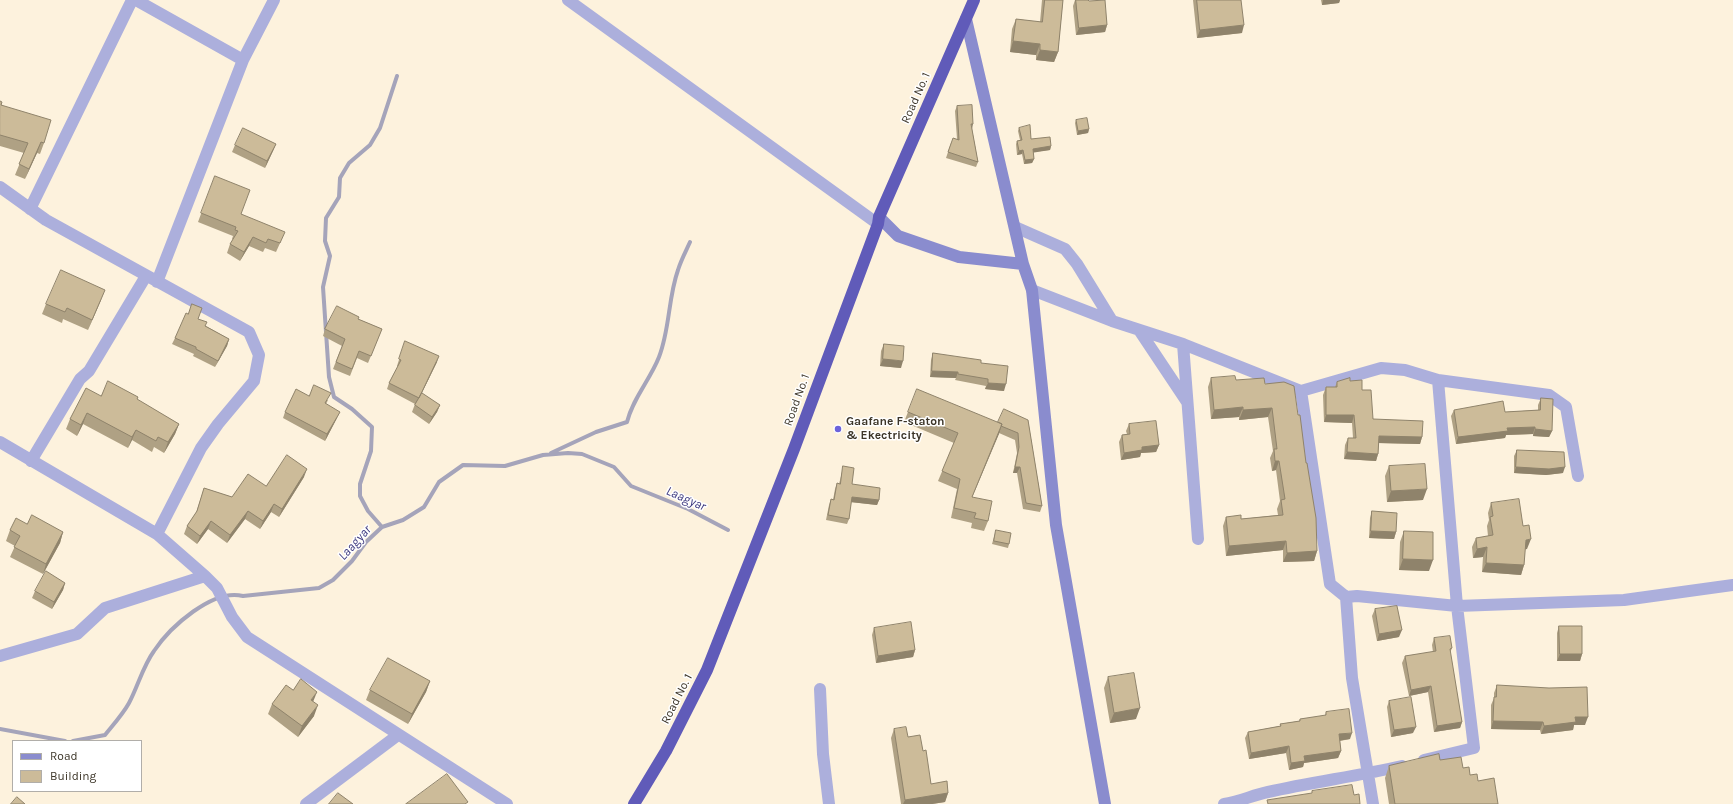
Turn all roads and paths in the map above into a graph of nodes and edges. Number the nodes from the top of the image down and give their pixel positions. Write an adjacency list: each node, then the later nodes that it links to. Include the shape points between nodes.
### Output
1 (132, 0): 9 (street)
2 (136, 0): 7 (street)
3 (274, 0): 7 (street)
4 (568, 0): 10 (street)
5 (974, 0): 6 (highway, Road No. 1)
6 (966, 19): 10 (highway, Road No. 1); 11 (main road)
7 (243, 60): 13 (street)
8 (0, 187): 9 (street)
9 (30, 209): 13 (street)
10 (879, 221): 12 (main road, via 898,236 959,257); 37 (highway, Road No. 1, via 794,449 707,670 666,751)
11 (1015, 227): 12 (main road); 15 (street, via 1065,249)
12 (1023, 264): 14 (main road)
13 (152, 279): 22 (street, via 89,371 80,379); 24 (street, via 249,332 259,356 254,381 201,448)
14 (1032, 290): 15 (street); 39 (main road, via 1056,525)
15 (1112, 321): 16 (street)
16 (1140, 330): 17 (street); 20 (street)
17 (1183, 344): 19 (street); 20 (street)
18 (1438, 380): 19 (street, via 1405,370 1381,368); 23 (street, via 1549,395 1566,407); 29 (street)
19 (1301, 391): 28 (street, via 1330,584)
20 (1188, 404): 25 (street)
21 (0, 442): 22 (street)
22 (31, 461): 24 (street)
23 (1578, 476)
24 (157, 534): 26 (street)
25 (1198, 539)
26 (205, 576): 30 (street, via 105,608 77,634); 32 (street, via 217,588 232,617 248,637)
27 (1733, 585): 29 (street, via 1624,600)
28 (1346, 597): 29 (street); 33 (street, via 1352,678)
29 (1457, 606): 33 (street, via 1474,748)
30 (0, 656)
31 (820, 690): 38 (street, via 823,754)
32 (398, 735): 34 (street); 36 (street)
33 (1369, 774): 35 (street, via 1267,792); 41 (street)
34 (500, 802)
35 (1237, 803): 40 (street)
36 (306, 804)
37 (634, 804)
38 (829, 804)
39 (1105, 804)
40 (1224, 804)
41 (1373, 804)

